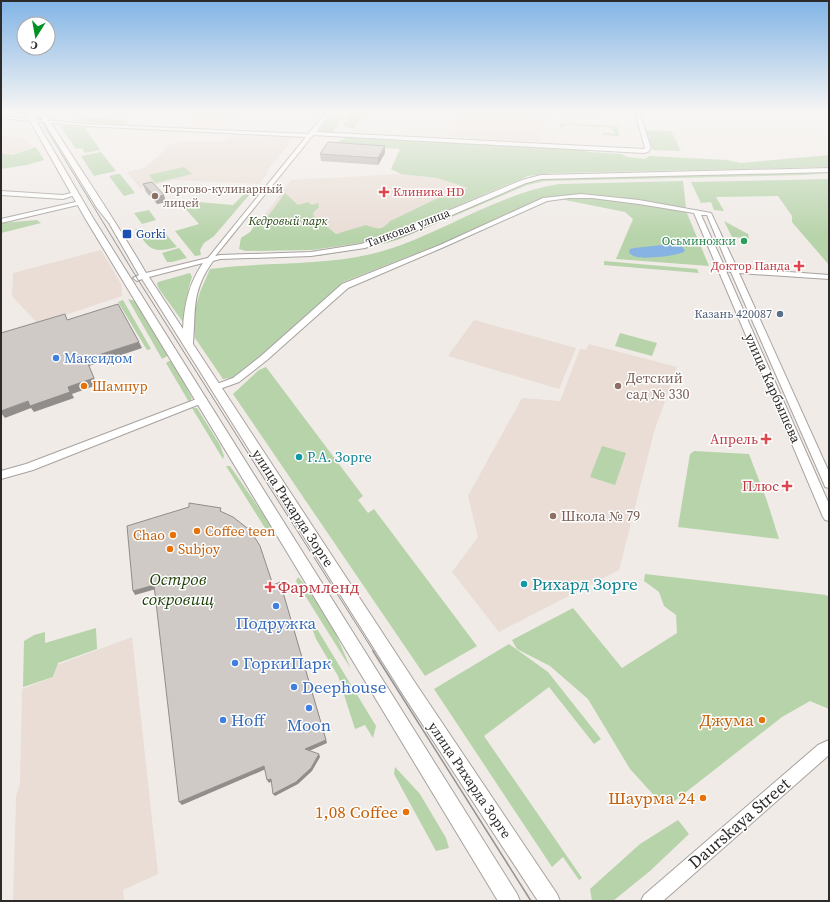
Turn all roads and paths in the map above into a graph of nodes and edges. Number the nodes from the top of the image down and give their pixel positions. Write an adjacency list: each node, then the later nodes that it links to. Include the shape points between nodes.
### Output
1 (52, 154): 7 (main road, улица Рихарда Зорге)
2 (68, 154): 8 (main road, улица Рихарда Зорге)
3 (295, 154): 12 (street)
4 (829, 170): 12 (main road, Танковая улица, via 541,177 524,181 405,232 362,246 310,254)
5 (829, 175): 12 (main road, Танковая улица, via 547,182 529,186 402,241 362,253 326,258)
6 (1, 193): 7 (street, via 63,197)
7 (75, 194): 9 (main road, улица Рихарда Зорге)
8 (96, 200): 9 (main road); 16 (main road, улица Рихарда Зорге)
9 (80, 203): 11 (street); 17 (main road, улица Рихарда Зорге)
10 (697, 212): 13 (street, улица Карбышева); 14 (street, улица Карбышева, via 709,214); 19 (street, via 601,196 545,199 442,246 345,286 236,380)
11 (1, 221)
12 (207, 262): 16 (main road, Танковая улица); 18 (main road, via 191,297 187,316)
13 (721, 269): 14 (street); 23 (street, улица Карбышева)
14 (733, 270): 15 (street); 22 (street, улица Карбышева)
15 (829, 277)
16 (146, 279): 17 (main road, Танковая улица); 18 (main road, улица Рихарда Зорге)
17 (130, 283): 20 (main road, улица Рихарда Зорге)
18 (188, 344): 19 (main road, улица Рихарда Зорге)
19 (216, 388): 26 (main road, улица Рихарда Зорге, via 410,690)
20 (202, 400): 21 (street); 25 (main road, улица Рихарда Зорге)
21 (1, 476)
22 (829, 484)
23 (829, 517)
24 (829, 748): 27 (street, Daurskaya Street, via 823,750)
25 (510, 901)
26 (550, 901)
27 (650, 901)

